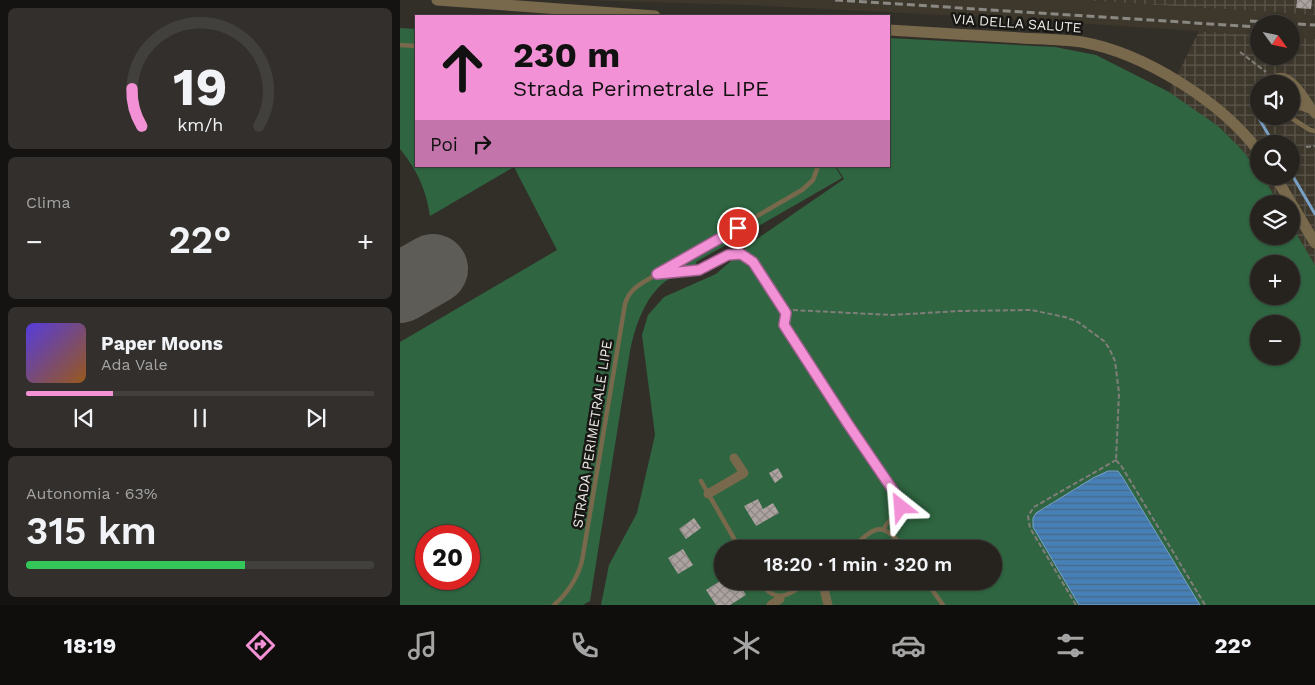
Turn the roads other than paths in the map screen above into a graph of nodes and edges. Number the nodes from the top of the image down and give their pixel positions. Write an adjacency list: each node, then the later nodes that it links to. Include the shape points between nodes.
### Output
1 (437, 0): 2 (street)
2 (641, 15)
3 (890, 30): 11 (street, VIA DELLA SALUTE, via 1068,40 1104,48 1162,72 1195,92)
4 (400, 45): 5 (lane)
5 (415, 46)
6 (1300, 93): 8 (street)
7 (1300, 106): 8 (street)
8 (1314, 112)
9 (1300, 124): 10 (lane)
10 (1315, 131)
11 (1250, 142)
12 (818, 167): 15 (lane, via 813,180 802,190)
13 (1280, 185): 14 (street)
14 (1315, 243)
15 (657, 274): 19 (lane, via 699,270 728,255 741,254 753,262 786,313 784,325 901,502 898,513); 28 (lane, STRADA PERIMETRALE LIPE, via 633,288 625,304 582,561 572,585)
16 (734, 458): 18 (street, via 744,473)
17 (701, 481): 18 (lane)
18 (708, 494): 20 (lane)
19 (884, 528): 21 (lane, via 878,528); 22 (lane)
20 (735, 540)
21 (861, 540)
22 (897, 540)
23 (765, 590): 27 (lane, via 769,595)
24 (795, 590): 27 (lane)
25 (825, 590): 30 (street)
26 (932, 590): 31 (lane)
27 (780, 598): 29 (street)
28 (554, 605)
29 (771, 605)
30 (828, 605)
31 (943, 605)

